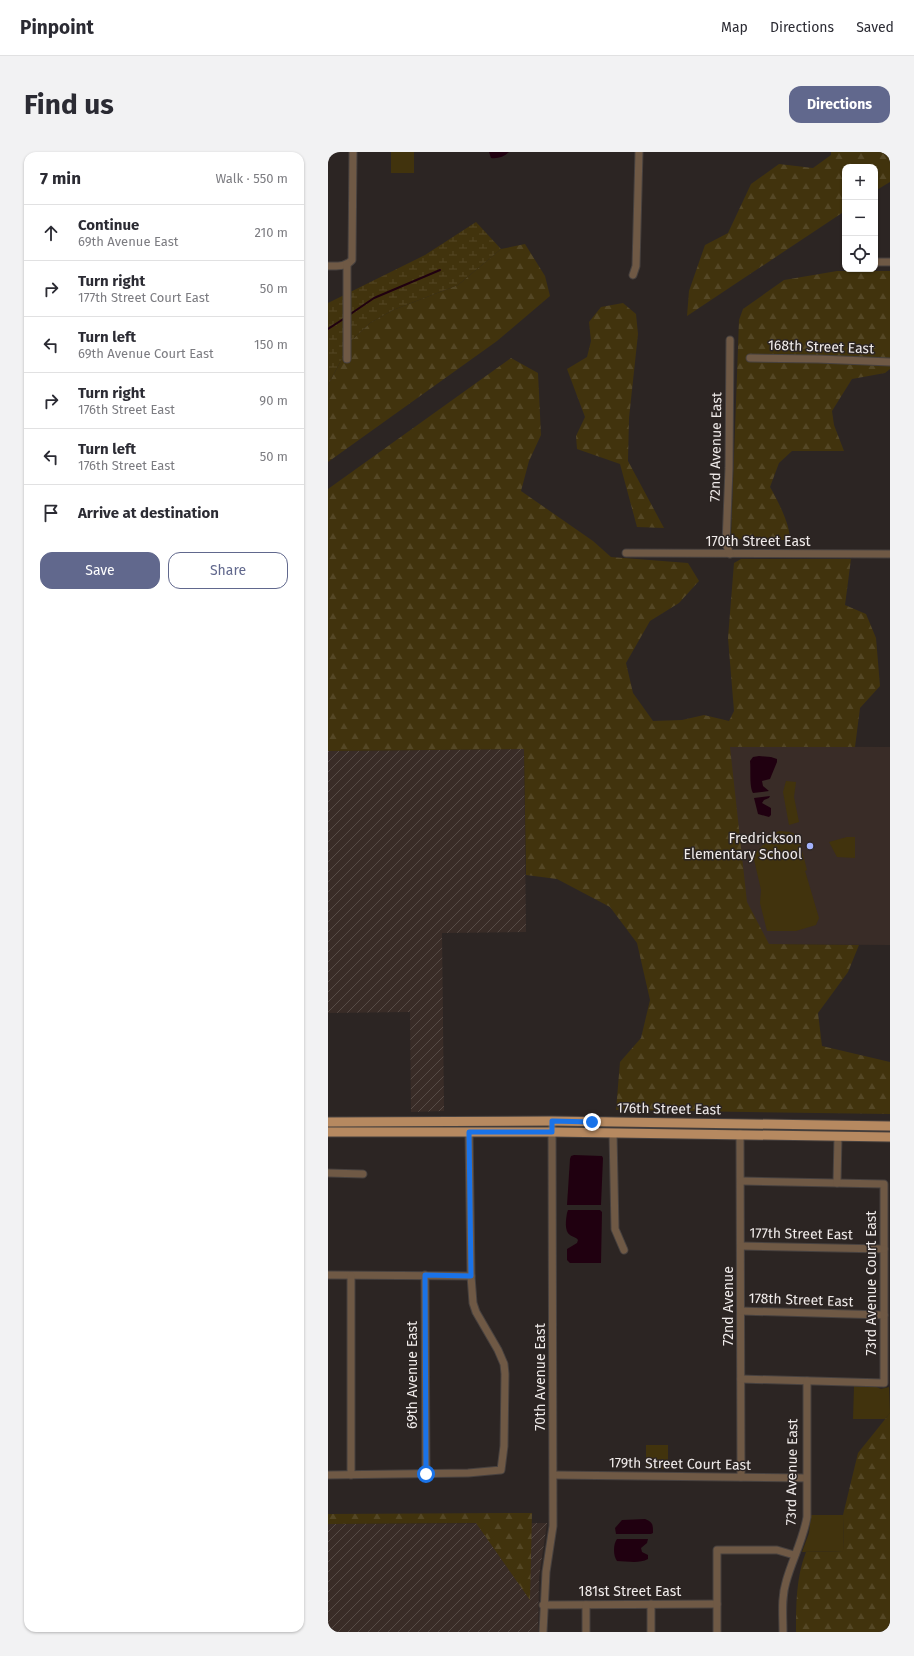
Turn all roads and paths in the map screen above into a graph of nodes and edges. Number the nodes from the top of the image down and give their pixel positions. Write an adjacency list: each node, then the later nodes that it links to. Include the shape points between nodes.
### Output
1 (353, 152): 5 (street, via 353,247 352,260)
2 (639, 152): 7 (street, via 636,266)
3 (878, 262): 4 (street)
4 (890, 262)
5 (347, 264): 6 (street); 9 (street)
6 (328, 266)
7 (633, 275)
8 (730, 340): 13 (street, 72nd Avenue East, via 726,544)
9 (347, 358)
10 (750, 358): 11 (street, 168th Street East)
11 (890, 362)
12 (626, 553): 13 (street, 170th Street East)
13 (730, 554): 14 (street, 170th Street East)
14 (890, 554)
15 (552, 1121): 16 (main road, 176th Street East); 17 (main road, 176th Street East); 20 (street, 70th Avenue East)
16 (328, 1122)
17 (890, 1126)
18 (328, 1132): 19 (main road, 176th Street East)
19 (469, 1132): 20 (main road, 176th Street East); 35 (street)
20 (552, 1132): 21 (main road, 176th Street East); 43 (street, 70th Avenue East)
21 (613, 1132): 22 (main road, 176th Street East); 31 (street, via 616,1229)
22 (740, 1134): 23 (main road, 176th Street East); 27 (street, 72nd Avenue)
23 (838, 1136): 24 (main road, 176th Street East); 28 (street)
24 (890, 1137)
25 (328, 1174): 26 (street)
26 (364, 1174)
27 (741, 1181): 28 (street); 29 (street, 72nd Avenue)
28 (837, 1183): 30 (street, 73rd Avenue Court East, via 884,1184)
29 (741, 1246): 30 (street, 177th Street East); 36 (street, 72nd Avenue)
30 (884, 1249): 37 (street, 73rd Avenue Court East)
31 (624, 1250)
32 (425, 1275): 34 (street); 35 (street); 40 (street, 69th Avenue East)
33 (328, 1276): 34 (street)
34 (351, 1276): 42 (street)
35 (471, 1276): 40 (street, via 476,1312 504,1364 504,1446 501,1470)
36 (741, 1311): 37 (street, 178th Street East); 38 (street, 72nd Avenue)
37 (884, 1316): 39 (street, 73rd Avenue Court East, via 884,1383)
38 (741, 1379): 39 (street); 44 (street, 72nd Avenue)
39 (807, 1381): 45 (street, 73rd Avenue East)
40 (426, 1474): 42 (street)
41 (328, 1475): 42 (street)
42 (351, 1475)
43 (554, 1476): 44 (street, 179th Street Court East); 50 (street, 70th Avenue East, via 553,1526)
44 (742, 1477): 45 (street, 179th Street Court East)
45 (806, 1478): 46 (street, 73rd Avenue East, via 807,1517 803,1537)
46 (794, 1555): 49 (street, via 778,1550 717,1550); 55 (street, 73rd Avenue East, via 783,1595)
47 (586, 1604): 48 (street, 181st Street East); 50 (street, 181st Street East); 52 (street)
48 (651, 1604): 49 (street, 181st Street East); 53 (street)
49 (717, 1604): 54 (street)
50 (543, 1605): 51 (street, 70th Avenue East)
51 (543, 1632)
52 (586, 1632)
53 (651, 1632)
54 (717, 1632)
55 (783, 1632)

